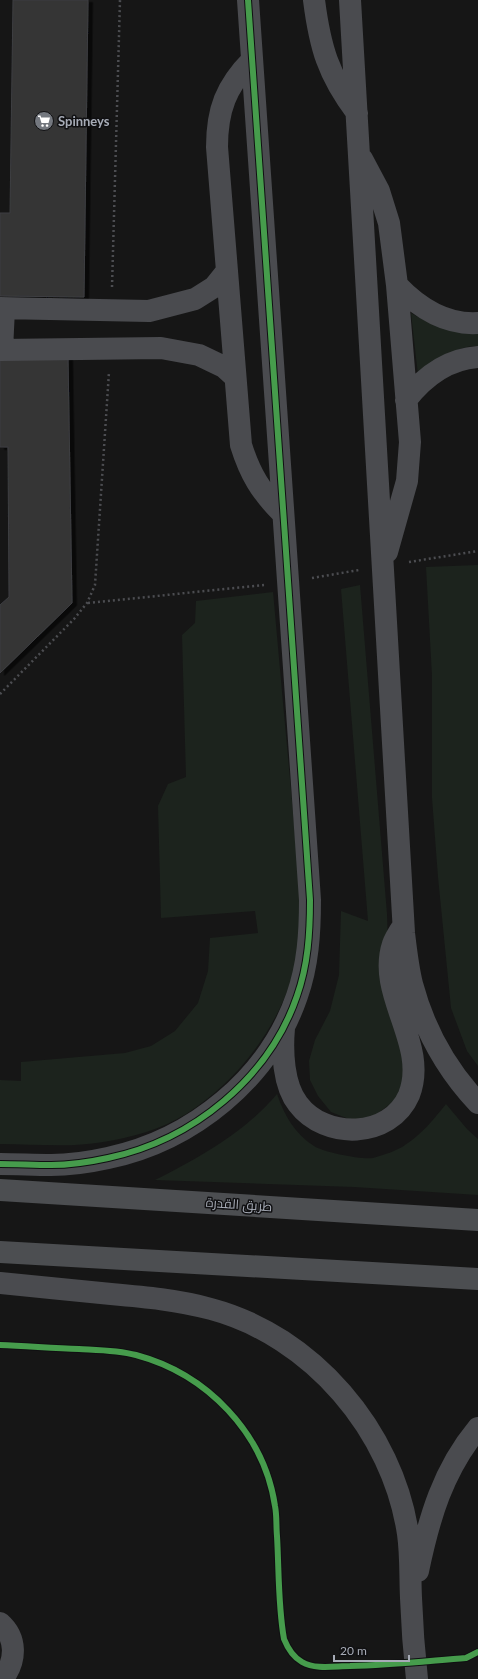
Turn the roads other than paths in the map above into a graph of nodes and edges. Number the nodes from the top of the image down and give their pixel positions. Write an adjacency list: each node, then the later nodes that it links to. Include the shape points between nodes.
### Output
1 (248, 0): 4 (street)
2 (314, 0): 5 (street, via 324,57 344,96)
3 (350, 0): 5 (street)
4 (252, 60): 7 (street, via 240,71 224,99 219,114 217,147); 15 (street)
5 (357, 114): 6 (street)
6 (359, 154): 8 (street, via 385,207); 16 (street)
7 (226, 272): 9 (street, via 214,287 195,299 149,311); 13 (street)
8 (397, 285): 10 (street, via 409,298 439,316); 14 (street)
9 (2, 319): 11 (street)
10 (478, 323)
11 (1, 350): 13 (street, via 161,348 199,355 224,367)
12 (478, 357): 14 (street, via 443,367 416,387)
13 (234, 377): 15 (street, via 239,429 246,461 261,490)
14 (406, 400): 16 (street, via 410,442 407,481)
15 (282, 513): 18 (street, via 310,900 310,932 305,965 297,996)
16 (383, 567): 17 (street)
17 (403, 926): 18 (street, via 393,944 390,965 395,996 415,1067 408,1096 400,1109 390,1118 376,1126 347,1130 333,1128 307,1114 297,1104 289,1085 282,1045); 19 (street, via 412,983 421,1012 449,1067)
18 (284, 1025): 20 (street, via 270,1050 234,1093 206,1115 163,1139 123,1154 81,1163)
19 (478, 1103)
20 (0, 1164)
21 (0, 1190): 22 (main road, طريق القدرة)
22 (478, 1220)
23 (0, 1252): 24 (main road)
24 (478, 1279)
25 (0, 1283): 27 (street, via 175,1300 213,1309 250,1323 284,1342 315,1366 348,1400 385,1459 399,1496 408,1534)
26 (478, 1428): 27 (street, via 456,1460 433,1510 426,1530)
27 (411, 1606): 30 (street)
28 (0, 1623): 29 (street, via 10,1636 13,1646 10,1668)
29 (3, 1674)
30 (417, 1679)

